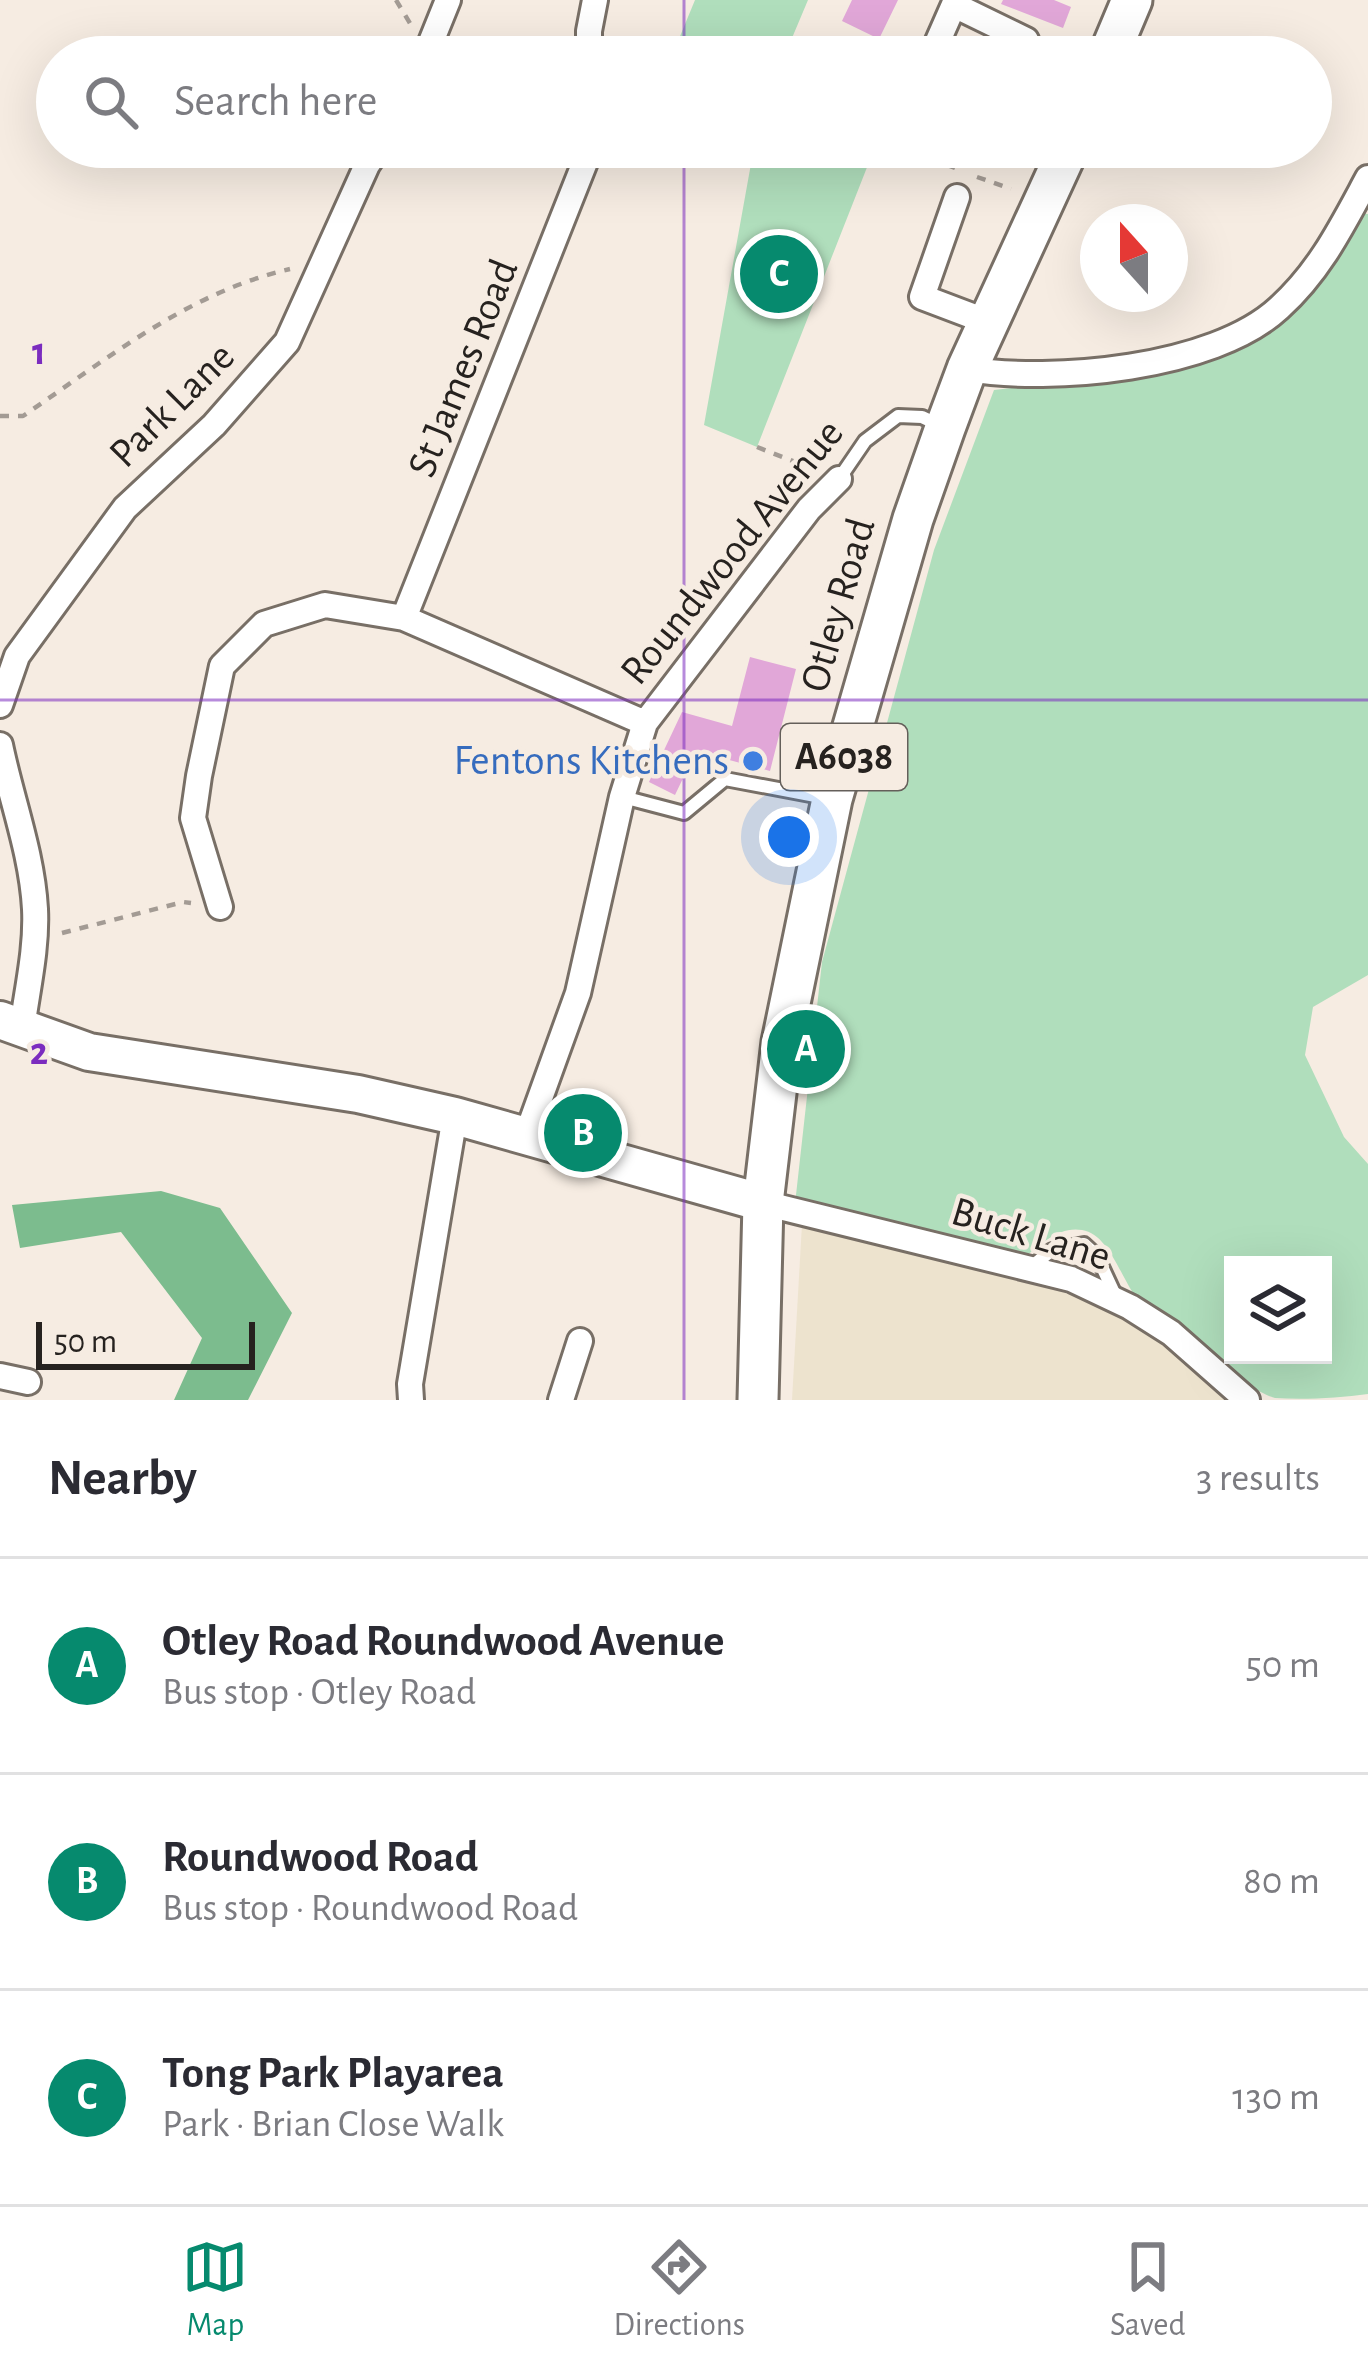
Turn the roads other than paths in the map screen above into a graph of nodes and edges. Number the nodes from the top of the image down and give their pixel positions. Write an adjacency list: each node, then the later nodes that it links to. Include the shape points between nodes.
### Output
1 (448, 0): 5 (street)
2 (595, 0): 6 (street)
3 (1132, 0): 9 (main road)
4 (955, 2): 7 (street); 8 (street)
5 (433, 36)
6 (589, 36)
7 (940, 36)
8 (1019, 36)
9 (1117, 36)
10 (366, 168): 20 (street, Park Lane, via 287,342 125,508 17,656)
11 (583, 168): 19 (street, St James Road)
12 (1059, 168): 15 (main road, Otley Road / A6038)
13 (1368, 178): 16 (street, via 1325,259 1276,311 1223,344 1070,373)
14 (958, 197): 15 (street, via 922,297)
15 (988, 322): 16 (main road, Otley Road / A6038)
16 (967, 369): 17 (main road, Otley Road / A6038)
17 (945, 428): 18 (lane, Roundwood Avenue, via 898,416 865,441); 24 (main road, Otley Road / A6038)
18 (839, 479): 21 (street, Roundwood Avenue)
19 (404, 618): 21 (street); 25 (street, via 325,604 264,624 222,666 193,818)
20 (0, 705)
21 (645, 723): 23 (street, Roundwood Avenue)
22 (0, 745): 26 (street, via 35,906 35,940)
23 (622, 797): 24 (lane, via 684,813 725,779); 28 (street, Roundwood Avenue, via 578,993)
24 (832, 799): 29 (main road, Otley Road / A6038, via 782,1042)
25 (220, 908)
26 (11, 1025): 27 (street, via 89,1052)
27 (455, 1116): 28 (street); 35 (street)
28 (526, 1137): 29 (street)
29 (764, 1203): 30 (street, Buck Lane); 37 (main road, Otley Road / A6038)
30 (1029, 1269): 31 (street, Buck Lane); 31 (lane, via 1052,1250 1084,1244)
31 (1118, 1301): 38 (street, Buck Lane, via 1171,1334)
32 (580, 1341): 36 (street)
33 (0, 1376): 34 (street)
34 (28, 1382)
35 (411, 1400)
36 (560, 1400)
37 (758, 1400)
38 (1246, 1400)

